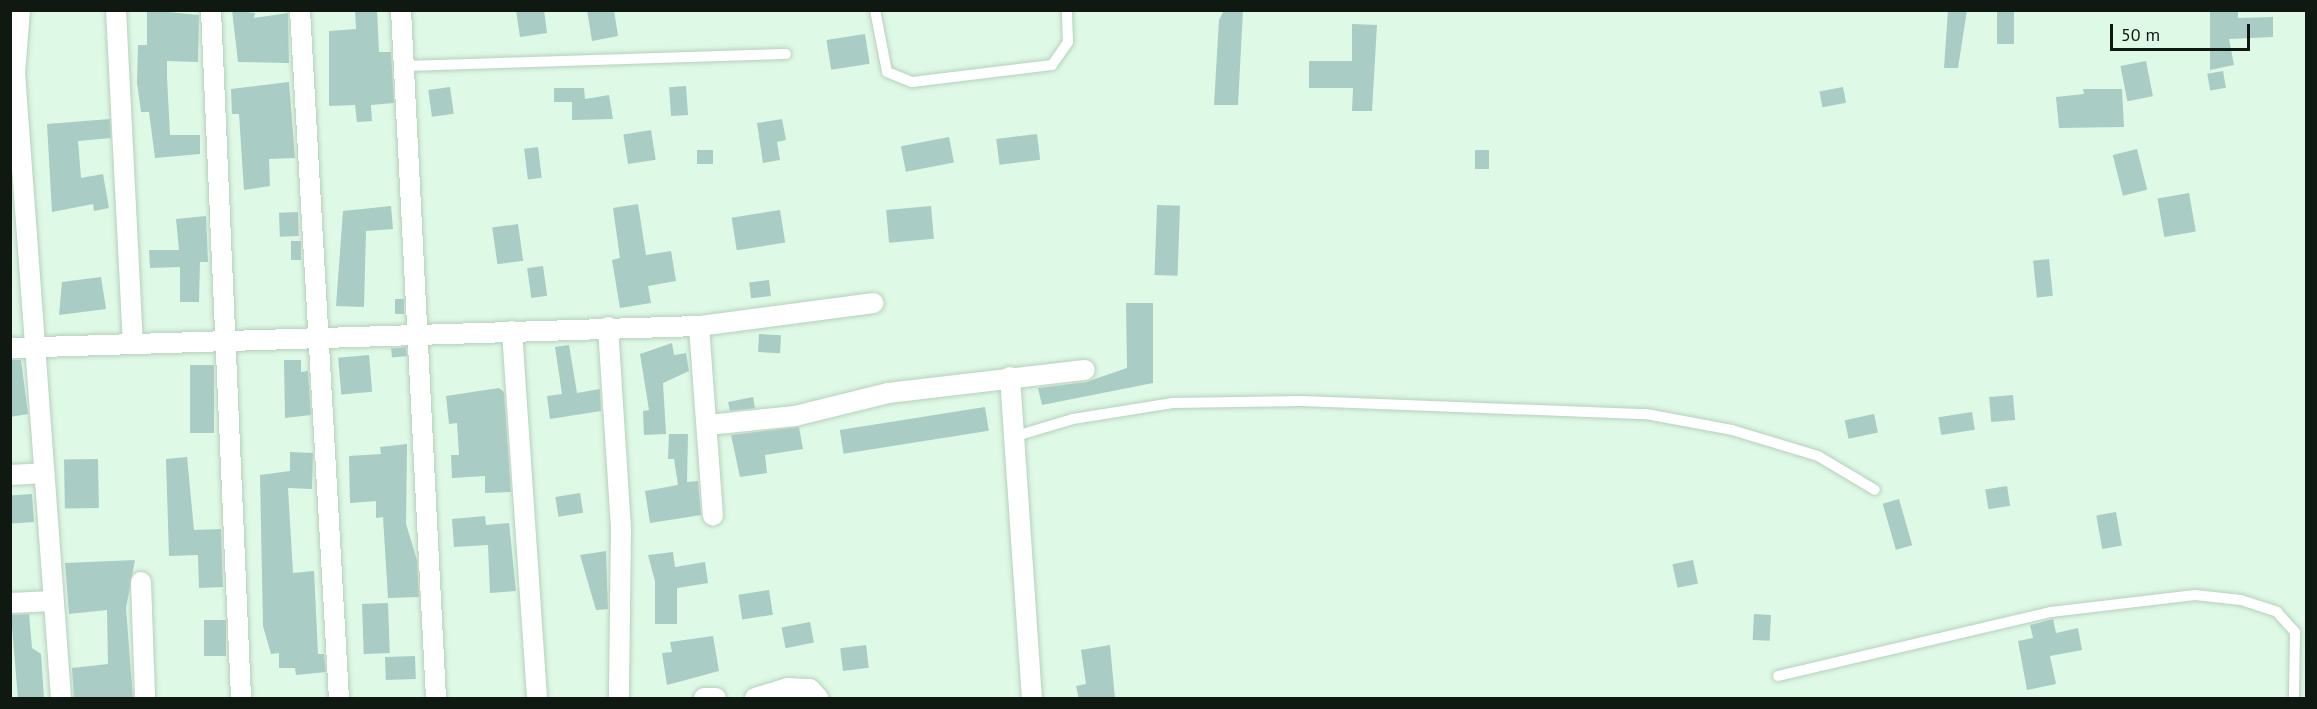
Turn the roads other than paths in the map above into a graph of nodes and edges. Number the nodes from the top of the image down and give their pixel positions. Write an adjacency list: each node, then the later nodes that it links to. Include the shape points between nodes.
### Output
1 (20, 10): 10 (street)
2 (116, 10): 19 (street)
3 (211, 10): 18 (street)
4 (300, 10): 17 (street)
5 (400, 10): 9 (street)
6 (875, 10): 7 (lane, via 887,72 912,82 1052,65 1068,42)
7 (1067, 10)
8 (786, 54): 9 (lane)
9 (403, 66): 16 (street)
10 (13, 74): 11 (street)
11 (18, 225): 20 (street)
12 (873, 303): 13 (street)
13 (699, 326): 14 (street); 24 (street)
14 (608, 327): 15 (street); 40 (street, via 621,527)
15 (512, 331): 16 (street); 39 (street)
16 (415, 335): 17 (street); 38 (street)
17 (320, 339): 18 (street); 37 (street)
18 (228, 340): 19 (street); 36 (street)
19 (133, 342): 20 (street)
20 (35, 346): 21 (street); 26 (street)
21 (10, 348)
22 (1085, 370): 23 (street)
23 (1010, 377): 24 (street, via 888,393 795,416); 25 (street)
24 (708, 425): 29 (street)
25 (1016, 436): 28 (lane, via 1073,419 1173,403 1302,401 1646,414 1732,430 1818,456); 45 (street)
26 (43, 473): 27 (street); 31 (street)
27 (10, 475)
28 (1875, 490)
29 (713, 515)
30 (141, 582): 35 (street)
31 (53, 601): 32 (street); 34 (street)
32 (10, 603)
33 (1778, 676): 46 (lane, via 2051,612 2195,595 2241,600 2277,612 2295,632)
34 (61, 699)
35 (145, 699)
36 (241, 699)
37 (339, 699)
38 (436, 699)
39 (537, 699)
40 (619, 699)
41 (704, 699): 42 (street)
42 (716, 699)
43 (755, 699): 44 (street, via 788,688 810,689)
44 (818, 699)
45 (1032, 699)
46 (2294, 699)

